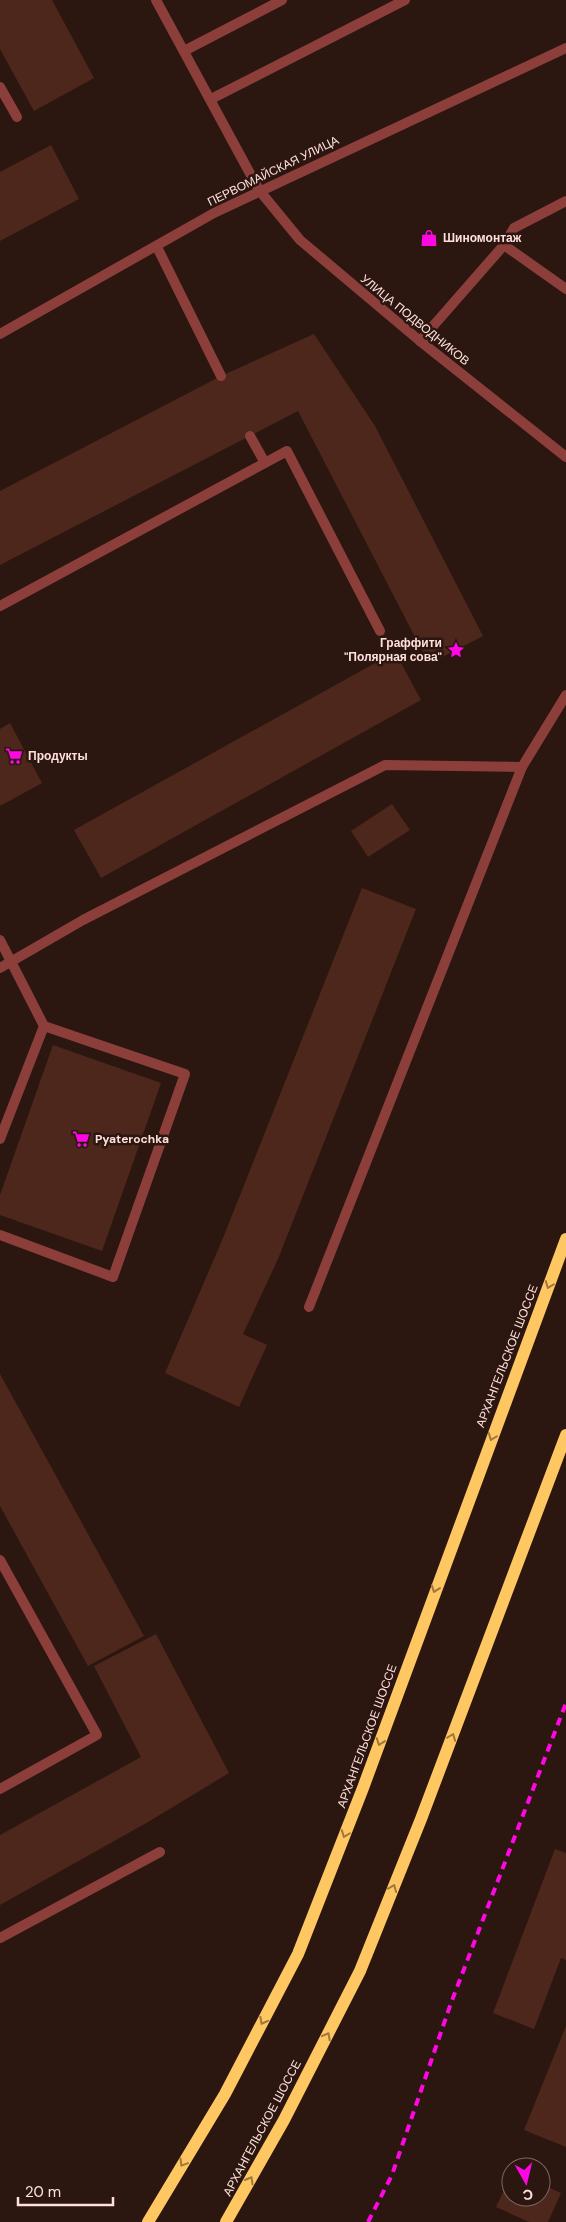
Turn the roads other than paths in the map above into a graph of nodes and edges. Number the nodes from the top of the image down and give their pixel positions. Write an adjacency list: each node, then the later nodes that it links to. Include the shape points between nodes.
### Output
1 (156, 0): 5 (street, УЛИЦА ПОДВОДНИКОВ)
2 (282, 0): 5 (street)
3 (405, 0): 7 (street)
4 (566, 48): 9 (street, ПЕРВОМАЙСКАЯ УЛИЦА)
5 (184, 51): 7 (street, УЛИЦА ПОДВОДНИКОВ)
6 (0, 87): 8 (street)
7 (211, 99): 9 (street, УЛИЦА ПОДВОДНИКОВ)
8 (16, 117)
9 (259, 190): 12 (street, ПЕРВОМАЙСКАЯ УЛИЦА); 15 (street, УЛИЦА ПОДВОДНИКОВ, via 300,240)
10 (566, 201): 11 (street, via 514,228)
11 (504, 245): 13 (street); 15 (street)
12 (157, 247): 14 (street, ПЕРВОМАЙСКАЯ УЛИЦА); 16 (street)
13 (566, 289)
14 (0, 334)
15 (420, 341): 18 (street, УЛИЦА ПОДВОДНИКОВ)
16 (221, 376)
17 (250, 436): 19 (street)
18 (566, 457)
19 (265, 463): 20 (street); 21 (street, via 288,451)
20 (0, 606)
21 (380, 631)
22 (566, 695): 23 (street)
23 (522, 767): 25 (street, via 385,765 83,920); 31 (street)
24 (0, 940): 25 (street)
25 (11, 961): 26 (street); 27 (street)
26 (0, 968)
27 (44, 1026): 28 (street); 29 (street, via 185,1074 113,1277)
28 (0, 1140)
29 (0, 1235)
30 (566, 1239): 37 (main road, АРХАНГЕЛЬСКОЕ ШОССЕ, one-way to 37, via 363,1788 298,1954 225,2094)
31 (309, 1307)
32 (566, 1434): 38 (main road, АРХАНГЕЛЬСКОЕ ШОССЕ, one-way to 32, via 284,2120 360,1971 421,1819)
33 (0, 1560): 34 (street, via 97,1735)
34 (0, 1789)
35 (160, 1852): 36 (street)
36 (0, 1938)
37 (148, 2222)
38 (226, 2222)

